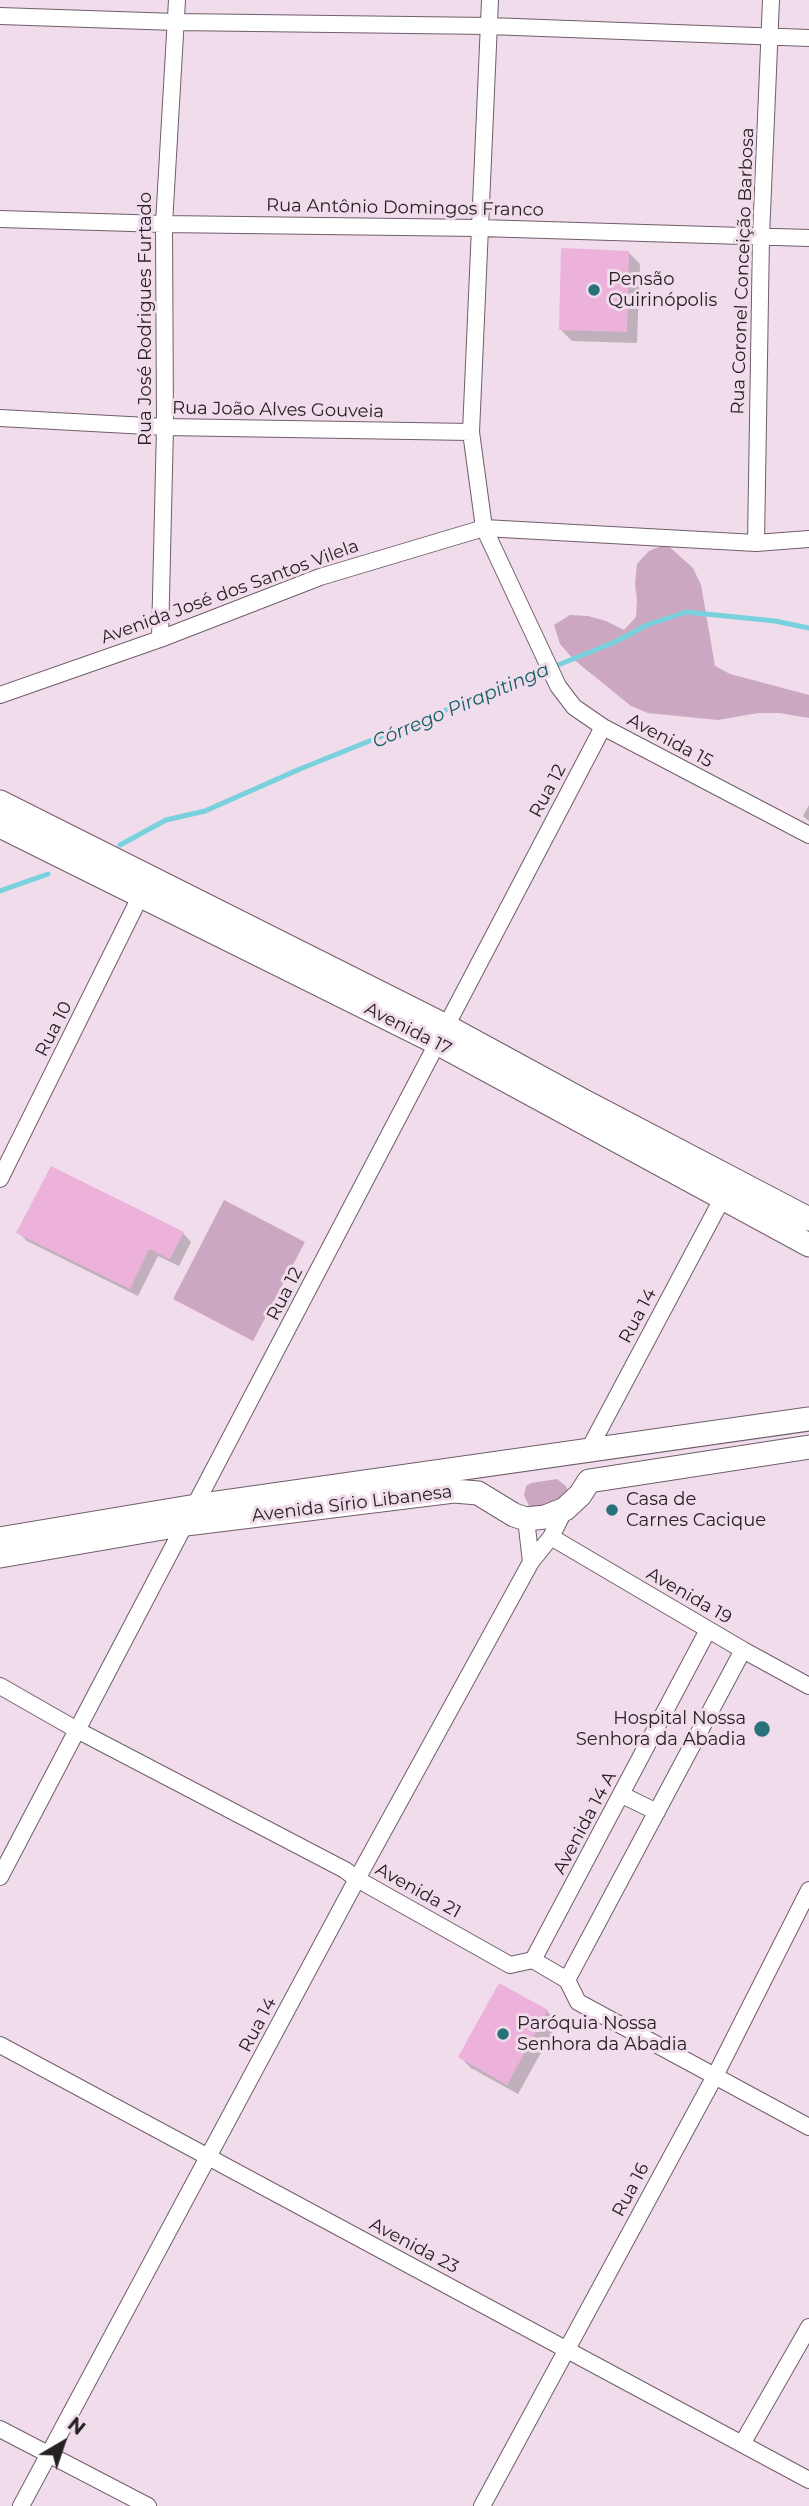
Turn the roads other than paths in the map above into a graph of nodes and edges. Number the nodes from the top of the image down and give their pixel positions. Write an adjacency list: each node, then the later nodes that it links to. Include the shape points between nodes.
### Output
1 (177, 0): 5 (street, Rua José Rodrigues Furtado)
2 (490, 0): 6 (street, Avenida 15)
3 (771, 0): 7 (street, Rua Coronel Conceição Barbosa)
4 (0, 16): 5 (street)
5 (176, 22): 6 (street); 10 (street, Rua José Rodrigues Furtado)
6 (489, 26): 7 (street); 11 (street, Avenida 15)
7 (771, 37): 8 (street); 12 (street, Rua Coronel Conceição Barbosa)
8 (809, 38)
9 (0, 219): 10 (street, Rua Antônio Domingos Franco)
10 (163, 224): 11 (street, Rua Antônio Domingos Franco); 15 (street, Rua José Rodrigues Furtado)
11 (480, 228): 12 (street, Rua Antônio Domingos Franco); 16 (street, Avenida 15)
12 (761, 236): 13 (street, Rua Antônio Domingos Franco); 19 (street, Rua Coronel Conceição Barbosa)
13 (809, 238)
14 (0, 418): 15 (street, Rua João Alves Gouveia)
15 (165, 427): 16 (street, Rua João Alves Gouveia); 20 (street, Rua José Rodrigues Furtado)
16 (471, 432): 17 (street, Avenida 15)
17 (484, 528): 19 (street, Avenida José dos Santos Vilela); 20 (street, Avenida José dos Santos Vilela, via 320,577); 22 (street, Avenida 15, via 558,686 574,707)
18 (809, 539): 19 (street, Avenida José dos Santos Vilela)
19 (756, 543)
20 (160, 639): 21 (street, Avenida José dos Santos Vilela)
21 (0, 695)
22 (603, 727): 25 (street, Avenida 15); 27 (street, Rua 12)
23 (0, 802): 26 (street, Avenida 17)
24 (0, 826): 26 (street, Avenida 17)
25 (809, 835)
26 (144, 887): 27 (street, Avenida 17); 28 (street, Rua 10)
27 (442, 1035): 29 (street, Avenida 17); 30 (street, Avenida 17); 39 (street, Rua 12)
28 (0, 1179)
29 (722, 1199): 31 (street, Avenida 17); 34 (street, Rua 14)
30 (809, 1219)
31 (809, 1245)
32 (809, 1419): 34 (street, Avenida Sírio Libanesa)
33 (809, 1447): 36 (street)
34 (588, 1451): 35 (street, Avenida Sírio Libanesa); 36 (street, via 595,1472)
35 (503, 1463): 37 (street, via 489,1476 489,1491); 39 (street, Avenida Sírio Libanesa)
36 (589, 1481): 38 (street)
37 (496, 1502): 39 (street, Avenida Sírio Libanesa, via 478,1493 454,1491); 40 (street, Avenida Sírio Libanesa)
38 (565, 1509): 40 (street); 41 (street, Rua 14)
39 (191, 1515): 42 (street, Avenida Sírio Libanesa); 43 (street, Avenida Sírio Libanesa); 49 (street, Rua 12)
40 (527, 1520): 44 (street)
41 (551, 1537): 44 (street, Rua 14); 45 (street, Avenida 19)
42 (0, 1539)
43 (0, 1556)
44 (531, 1562): 53 (street, Rua 14)
45 (708, 1630): 46 (street, Avenida 19); 50 (street, Avenida 14 A)
46 (743, 1650): 48 (street, Avenida 19); 51 (street)
47 (0, 1686): 49 (street, Avenida 21)
48 (809, 1686)
49 (78, 1730): 52 (street, Rua 12); 53 (street, Avenida 21)
50 (622, 1795): 51 (street); 55 (street, Avenida 14 A)
51 (657, 1812): 56 (street)
52 (0, 1877)
53 (357, 1879): 55 (street, Avenida 21, via 510,1965); 60 (street, Rua 14)
54 (809, 1890): 58 (street, Rua 16)
55 (533, 1960): 56 (street, Avenida 21)
56 (567, 1980): 58 (street, Avenida 21, via 578,2002)
57 (0, 2045): 60 (street, Avenida 23)
58 (715, 2076): 59 (street, Avenida 21); 62 (street, Rua 16)
59 (809, 2127)
60 (209, 2158): 62 (street, Avenida 23); 65 (street, Rua 14)
61 (809, 2327): 64 (street)
62 (567, 2350): 64 (street, Avenida 23); 69 (street, Rua 16)
63 (0, 2429): 65 (street)
64 (742, 2444): 66 (street, Avenida 23)
65 (49, 2454): 67 (street, Rua 14); 68 (street)
66 (809, 2480)
67 (21, 2506)
68 (148, 2506)
69 (482, 2506)

